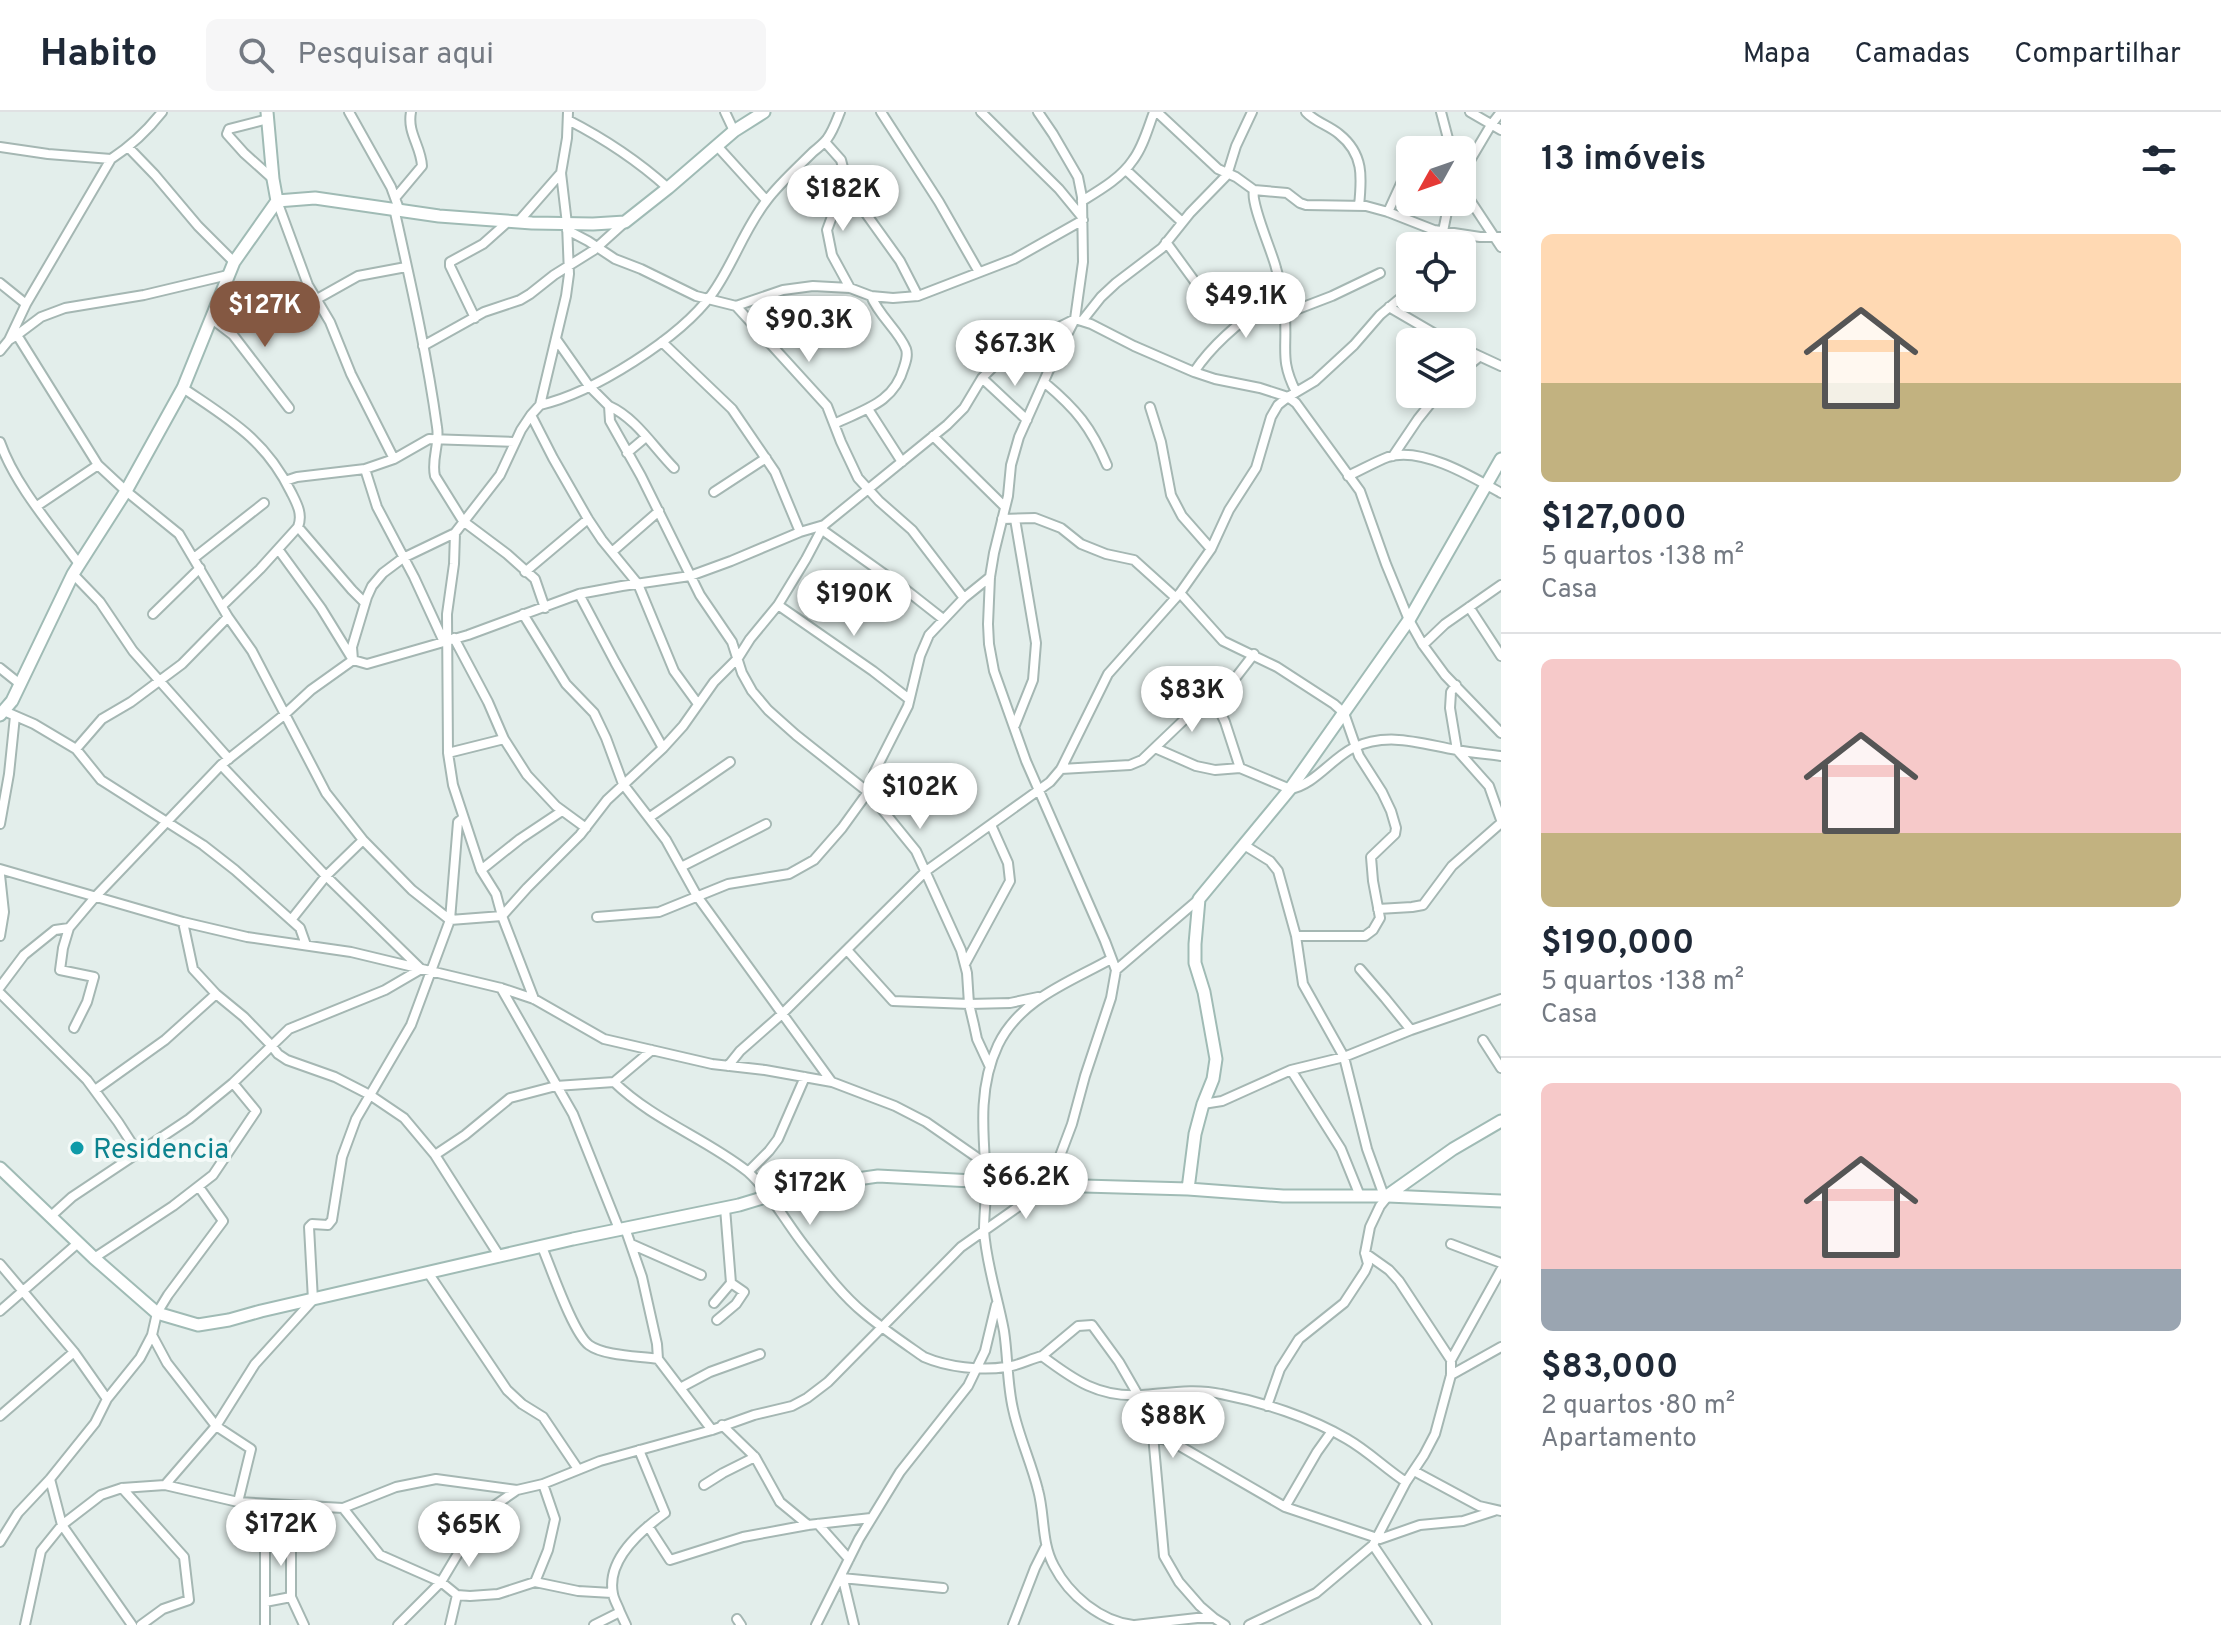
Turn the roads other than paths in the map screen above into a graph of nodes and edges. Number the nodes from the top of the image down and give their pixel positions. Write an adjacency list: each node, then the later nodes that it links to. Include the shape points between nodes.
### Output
1 (162, 112): 24 (street)
2 (349, 112): 39 (street)
3 (411, 112): 39 (street, via 410,130 422,166)
4 (725, 112): 20 (street)
5 (764, 112): 20 (street)
6 (840, 112): 22 (street)
7 (881, 112): 57 (street)
8 (981, 112): 44 (street)
9 (1038, 112): 38 (street, via 1078,177)
10 (1156, 112): 28 (street); 30 (street)
11 (1252, 112): 30 (street)
12 (1306, 112): 40 (street, via 1340,134 1355,153 1362,178)
13 (1441, 112): 21 (street)
14 (1470, 112): 18 (street)
15 (1501, 112): 18 (street)
16 (268, 115): 31 (street); 31 (street, via 227,134)
17 (568, 116): 29 (street); 33 (street)
18 (1491, 125): 19 (street); 26 (street)
19 (1501, 130)
20 (734, 131): 25 (street)
21 (1447, 136)
22 (825, 142): 32 (street, via 841,160); 36 (street)
23 (0, 147): 27 (street)
24 (128, 147): 27 (street); 54 (street)
25 (718, 147): 33 (street); 36 (street)
26 (1476, 150)
27 (111, 159): 68 (street)
28 (1126, 170): 38 (street); 47 (street)
29 (561, 173): 45 (street); 48 (street)
30 (1227, 175): 34 (street); 47 (street)
31 (273, 179): 37 (street)
32 (846, 179): 61 (street, via 827,230 832,255); 64 (street)
33 (668, 188): 46 (street)
34 (1254, 190): 40 (street, via 1287,193 1306,205); 62 (street)
35 (1396, 195): 42 (street)
36 (766, 200): 65 (street)
37 (277, 201): 39 (street, via 315,198); 54 (street); 66 (street)
38 (1082, 201): 44 (street)
39 (396, 205): 45 (street, via 439,216); 56 (street)
40 (1359, 206): 42 (street)
41 (1476, 207): 50 (street)
42 (1388, 212): 49 (street)
43 (1446, 216): 49 (street)
44 (1082, 218): 57 (street, via 1014,259); 74 (street)
45 (515, 220): 48 (street); 72 (street, via 450,262)
46 (625, 222): 48 (street); 52 (street)
47 (1182, 222): 51 (street)
48 (567, 227): 52 (street); 55 (street)
49 (1442, 231): 50 (street)
50 (1498, 237): 53 (street)
51 (1166, 242): 74 (street); 75 (street, via 1210,300)
52 (597, 247): 55 (street); 65 (street)
53 (1501, 247)
54 (234, 262): 59 (street)
55 (569, 264): 72 (street, via 530,294); 78 (street)
56 (406, 267): 66 (street, via 358,276); 80 (street)
57 (979, 272): 64 (street)
58 (1380, 273): 71 (street)
59 (228, 275): 73 (street); 77 (street, via 65,308)
60 (0, 283): 68 (street)
61 (850, 288): 63 (street); 69 (street, via 783,290)
62 (1282, 293): 71 (street); 75 (street)
63 (871, 296): 64 (street); 97 (street, via 907,357 898,386)
64 (918, 296)
65 (709, 298): 69 (street); 79 (street)
66 (317, 299): 110 (street)
67 (1396, 301): 70 (street)
68 (26, 304): 77 (street)
69 (736, 306): 100 (street, via 827,406)
70 (1389, 307): 76 (street); 91 (street, via 1315,381)
71 (1285, 314): 91 (street, via 1285,363)
72 (475, 318): 80 (street)
73 (212, 319): 90 (street); 95 (street, via 233,335)
74 (1079, 320): 86 (street); 87 (street, via 1007,353); 88 (street)
75 (1243, 322): 86 (street)
76 (1425, 328)
77 (13, 337): 81 (street); 113 (street)
78 (556, 339): 89 (street); 92 (street)
79 (662, 342): 89 (street); 108 (street, via 732,409)
80 (423, 346): 103 (street)
81 (0, 351)
82 (1476, 355): 83 (street)
83 (1479, 357): 84 (street); 85 (street)
84 (1476, 359)
85 (1501, 366)
86 (1194, 372): 91 (street)
87 (982, 378): 99 (street); 101 (street, via 964,408)
88 (1045, 383): 99 (street); 114 (street, via 1070,404)
89 (589, 386): 92 (street); 93 (street)
90 (183, 388): 119 (street, via 261,445); 122 (street)
91 (1292, 394): 118 (street); 138 (street, via 1271,417 1256,468)
92 (540, 405): 98 (street)
93 (609, 406): 102 (street); 106 (street, via 610,421)
94 (1150, 407): 138 (street, via 1171,495)
95 (289, 408)
96 (1427, 408): 107 (street)
97 (868, 409): 100 (street); 112 (street)
98 (531, 415): 105 (street); 129 (street)
99 (1027, 420): 127 (street, via 1011,465)
100 (834, 424): 121 (street)
101 (933, 436): 112 (street); 127 (street)
102 (646, 437): 106 (street); 115 (street)
103 (439, 438): 105 (street); 110 (street); 132 (street, via 435,476)
104 (0, 442): 109 (street)
105 (514, 442): 132 (street, via 500,475)
106 (627, 453): 128 (street)
107 (1393, 456): 118 (street); 120 (street, via 1427,457)
108 (766, 458): 123 (street); 135 (street)
109 (6, 459): 117 (street); 126 (street)
110 (394, 459): 116 (street)
111 (1501, 459): 120 (street)
112 (902, 462): 121 (street)
113 (98, 465): 122 (street); 126 (street)
114 (1107, 465)
115 (674, 468)
116 (365, 469): 119 (street); 141 (street)
117 (0, 470)
118 (1348, 476): 161 (street, via 1360,491)
119 (285, 481): 133 (street, via 298,506)
120 (1486, 484): 124 (street); 161 (street)
121 (868, 490): 134 (street); 151 (street, via 912,530)
122 (126, 491): 140 (street, via 179,534); 143 (street)
123 (714, 492)
124 (1501, 493)
125 (264, 503): 140 (street)
126 (37, 506): 143 (street)
127 (1005, 507): 130 (street)
128 (659, 511): 139 (street); 145 (street)
129 (588, 519): 139 (street); 144 (street)
130 (1002, 519): 131 (street); 146 (street)
131 (1015, 519): 150 (street, via 1049,522 1081,544 1134,560); 178 (street, via 1036,643 1033,680)
132 (463, 521): 136 (street); 144 (street)
133 (298, 527): 137 (street); 152 (street)
134 (822, 527): 135 (street); 153 (street); 160 (street)
135 (800, 532): 145 (street)
136 (455, 533): 141 (street); 162 (street)
137 (278, 549): 154 (street); 167 (street)
138 (1211, 549): 150 (street)
139 (612, 552): 147 (street)
140 (194, 558): 142 (street)
141 (403, 558): 152 (street, via 372,586); 162 (street)
142 (200, 568): 154 (street); 157 (street)
143 (76, 569): 169 (street, via 133,651); 170 (street)
144 (525, 572): 156 (street, via 535,579)
145 (690, 576): 147 (street); 166 (street)
146 (990, 577): 151 (street); 178 (street, via 989,644)
147 (638, 584): 149 (street); 174 (street, via 674,671)
148 (1501, 585): 155 (street)
149 (579, 594): 156 (street); 182 (street)
150 (1178, 595): 164 (street, via 1223,641); 194 (street, via 1108,674)
151 (964, 598): 160 (street)
152 (365, 603): 167 (street)
153 (778, 605): 166 (street); 172 (street)
154 (222, 606): 159 (street)
155 (1469, 607): 163 (street); 165 (street)
156 (545, 608): 158 (street)
157 (153, 614)
158 (523, 614): 162 (street); 195 (street, via 566,684 594,713)
159 (228, 617): 169 (street); 177 (street)
160 (943, 619): 172 (street, via 923,646)
161 (1409, 620): 163 (street); 175 (street)
162 (448, 640): 167 (street, via 367,664); 180 (street, via 488,702); 186 (street)
163 (1423, 645): 171 (street)
164 (1254, 654): 173 (street); 175 (street)
165 (1501, 656)
166 (738, 658): 174 (street); 198 (street, via 746,682 768,710)
167 (353, 660): 177 (street)
168 (0, 668): 170 (street)
169 (160, 680): 184 (street, via 102,719); 189 (street)
170 (20, 684): 176 (street)
171 (1456, 685): 179 (street); 185 (street, via 1450,708)
172 (909, 699): 198 (street)
173 (1216, 703): 183 (street, via 1187,717); 193 (street)
174 (698, 704): 182 (street)
175 (1344, 713): 181 (street); 187 (street)
176 (6, 714): 184 (street); 204 (street, via 9,774)
177 (284, 715): 189 (street); 208 (street, via 326,793)
178 (1014, 726): 197 (street)
179 (1501, 733)
180 (504, 739): 186 (street); 199 (street, via 527,775)
181 (1355, 747): 185 (street, via 1400,739); 192 (street); 218 (street, via 1396,828 1371,857)
182 (663, 748): 195 (street)
183 (1155, 748): 193 (street, via 1196,766); 194 (street, via 1130,765)
184 (76, 749): 202 (street, via 101,780)
185 (1457, 750): 188 (street); 203 (street, via 1489,786)
186 (448, 753): 201 (street)
187 (1314, 754): 192 (street); 196 (street)
188 (1501, 756)
189 (229, 759): 191 (street)
190 (730, 762): 200 (street)
191 (221, 765): 202 (street); 214 (street)
192 (1327, 767): 196 (street)
193 (1240, 768): 196 (street)
194 (1061, 769): 197 (street)
195 (623, 784): 200 (street); 207 (street)
196 (1290, 789): 209 (street)
197 (1040, 790): 206 (street); 229 (street)
198 (868, 792): 212 (street); 216 (street, via 824,849 797,871 728,884)
199 (562, 811): 207 (street); 211 (street)
200 (650, 817): 210 (street)
201 (463, 818): 211 (street); 222 (street, via 458,822)
202 (166, 822): 215 (street); 221 (street, via 235,870)
203 (1501, 822): 218 (street, via 1452,866 1423,905)
204 (0, 824)
205 (766, 824): 210 (street)
206 (991, 825): 212 (street); 230 (street, via 1010,881)
207 (586, 828): 219 (street)
208 (363, 840): 214 (street); 222 (street)
209 (1244, 845): 217 (street); 226 (street, via 1276,867)
210 (681, 867): 216 (street)
211 (481, 870): 219 (street)
212 (926, 871): 228 (street); 230 (street)
213 (0, 872): 215 (street); 225 (street)
214 (326, 876): 221 (street); 232 (street)
215 (96, 896): 223 (street); 224 (street)
216 (697, 896): 220 (street, via 659,912); 241 (street)
217 (1199, 899): 233 (street); 259 (street, via 1195,963 1216,1059)
218 (1378, 909): 226 (street, via 1380,918 1365,936)
219 (502, 916): 222 (street); 238 (street)
220 (597, 917)
221 (291, 920): 227 (street)
222 (450, 920): 232 (street)
223 (183, 922): 227 (street); 236 (street, via 193,969)
224 (69, 928): 235 (street, via 55,930 24,955); 242 (street, via 60,970 94,977)
225 (0, 936)
226 (1296, 936): 247 (street, via 1303,984)
227 (306, 945): 232 (street)
228 (847, 950): 240 (street, via 893,1001); 241 (street)
229 (1111, 959): 233 (street); 237 (street)
230 (965, 965): 240 (street)
231 (1360, 969): 243 (street)
232 (426, 970): 234 (street); 245 (street, via 289,1029); 258 (street, via 411,1025)
233 (1116, 970): 267 (street, via 1104,1023)
234 (501, 988): 238 (street); 256 (street)
235 (0, 990): 257 (street)
236 (216, 994): 245 (street); 257 (street, via 165,1040)
237 (1040, 997): 240 (street); 249 (street, via 1004,1035)
238 (534, 999): 246 (street, via 604,1039)
239 (1501, 999): 243 (street)
240 (969, 1004): 249 (street)
241 (782, 1014): 248 (street); 254 (street)
242 (74, 1028)
243 (1411, 1030): 247 (street)
244 (1483, 1040): 250 (street)
245 (271, 1045): 255 (street); 258 (street, via 287,1060)
246 (652, 1050): 248 (street); 253 (street)
247 (1344, 1057): 251 (street); 272 (street, via 1367,1149)
248 (728, 1066): 252 (street)
249 (990, 1067): 263 (street, via 982,1108)
250 (1501, 1068)
251 (1291, 1070): 259 (street, via 1222,1101); 271 (street, via 1341,1149)
252 (805, 1077): 254 (street); 265 (street, via 778,1139)
253 (614, 1082): 256 (street); 265 (street, via 654,1115)
254 (832, 1082): 263 (street, via 926,1122)
255 (233, 1083): 261 (street); 268 (street, via 256,1111)
256 (556, 1086): 262 (street, via 510,1098); 276 (street)
257 (95, 1090): 261 (street)
258 (370, 1095): 262 (street, via 404,1118); 292 (street, via 342,1157 332,1220 309,1227)
259 (1203, 1104): 269 (street)
260 (1501, 1121): 272 (street)
261 (138, 1153): 275 (street)
262 (435, 1155): 283 (street)
263 (985, 1163): 266 (street)
264 (0, 1168): 275 (street)
265 (748, 1172): 270 (street)
266 (986, 1183): 267 (street); 270 (street, via 878,1176); 277 (street)
267 (1049, 1185): 269 (street); 277 (street)
268 (199, 1187): 284 (street); 296 (street, via 223,1221)
269 (1188, 1189): 271 (street)
270 (769, 1196): 274 (street); 298 (street, via 809,1252)
271 (1360, 1196): 272 (street)
272 (1386, 1196): 273 (street); 282 (street, via 1370,1227)
273 (1501, 1201)
274 (725, 1208): 276 (street); 290 (street)
275 (50, 1217): 278 (street)
276 (622, 1229): 279 (street); 281 (street)
277 (984, 1231): 293 (street); 298 (street)
278 (78, 1243): 284 (street); 291 (street)
279 (631, 1244): 289 (street); 304 (street)
280 (1451, 1244): 285 (street)
281 (542, 1247): 283 (street); 304 (street, via 578,1331 589,1344)
282 (1365, 1253): 305 (street, via 1399,1281); 312 (street, via 1368,1264 1350,1294 1299,1339 1280,1369)
283 (500, 1257): 288 (street)
284 (94, 1258): 296 (street)
285 (1501, 1263)
286 (0, 1264): 291 (street)
287 (1501, 1270): 305 (street)
288 (429, 1274): 292 (street); 321 (street, via 507,1390 543,1417)
289 (701, 1275)
290 (731, 1283): 294 (street); 297 (street, via 744,1292)
291 (24, 1290): 295 (street); 301 (street)
292 (313, 1300): 296 (street, via 198,1325); 315 (street, via 255,1364)
293 (997, 1301): 306 (street); 307 (street)
294 (714, 1303)
295 (0, 1311)
296 (157, 1313): 299 (street)
297 (717, 1320)
298 (881, 1326): 306 (street, via 924,1357); 314 (street, via 807,1398)
299 (152, 1335): 311 (street); 315 (street)
300 (1501, 1347): 308 (street)
301 (74, 1352): 311 (street); 313 (street)
302 (760, 1354): 309 (street)
303 (1042, 1356): 307 (street); 310 (street, via 1091,1388); 310 (street, via 1078,1326 1092,1325)
304 (658, 1359): 309 (street)
305 (1451, 1360): 308 (street)
306 (978, 1367): 307 (street); 336 (street)
307 (1008, 1367): 342 (street, via 1013,1412 1039,1494)
308 (1451, 1375): 322 (street, via 1435,1434)
309 (680, 1388): 316 (street)
310 (1138, 1395): 312 (street, via 1204,1392); 318 (street)
311 (107, 1399): 323 (street, via 95,1423)
312 (1267, 1406): 317 (street)
313 (0, 1416)
314 (722, 1425): 316 (street); 320 (street)
315 (216, 1426): 326 (street); 330 (street, via 251,1449)
316 (712, 1430): 319 (street)
317 (1332, 1431): 324 (street); 331 (street)
318 (1153, 1435): 331 (street); 353 (street, via 1164,1556 1179,1582)
319 (639, 1450): 321 (street); 339 (street, via 665,1513)
320 (755, 1457): 327 (street); 338 (street, via 780,1502)
321 (578, 1469): 325 (street)
322 (1414, 1471): 324 (street); 335 (street)
323 (50, 1479): 337 (street); 341 (street)
324 (1406, 1482): 340 (street)
325 (543, 1484): 329 (street); 346 (street, via 555,1519)
326 (165, 1485): 328 (street); 330 (street)
327 (704, 1485)
328 (122, 1488): 337 (street, via 101,1495); 357 (street, via 184,1557 189,1600 163,1609)
329 (517, 1490): 332 (street, via 436,1479 396,1487); 345 (street, via 481,1515)
330 (238, 1502): 332 (street)
331 (1285, 1507): 340 (street)
332 (343, 1508): 345 (street, via 380,1555)
333 (269, 1510): 351 (street)
334 (291, 1511): 350 (street)
335 (1497, 1511): 340 (street, via 1420,1525)
336 (871, 1518): 338 (street); 343 (street)
337 (62, 1525): 355 (street); 356 (street, via 41,1551)
338 (813, 1525): 339 (street, via 743,1537 670,1560); 343 (street)
339 (648, 1526): 348 (street, via 623,1552)
340 (1375, 1541): 370 (street, via 1316,1593); 371 (street)
341 (0, 1542)
342 (1045, 1548): 366 (street); 367 (street, via 1082,1602)
343 (849, 1559): 344 (street)
344 (842, 1577): 347 (street); 364 (street); 365 (street)
345 (441, 1582): 349 (street); 360 (street)
346 (535, 1582): 348 (street); 349 (street, via 498,1594)
347 (943, 1588)
348 (612, 1593): 352 (street)
349 (457, 1595): 361 (street)
350 (291, 1597): 351 (street); 359 (street)
351 (265, 1602): 358 (street)
352 (620, 1612): 362 (street); 363 (street)
353 (1214, 1618): 354 (street); 369 (street)
354 (1173, 1623): 368 (street)
355 (129, 1624)
356 (25, 1625)
357 (141, 1625)
358 (265, 1625)
359 (304, 1625)
360 (398, 1625)
361 (450, 1625)
362 (594, 1625)
363 (626, 1625)
364 (816, 1625)
365 (854, 1625)
366 (1013, 1625)
367 (1125, 1625): 368 (street)
368 (1134, 1625)
369 (1225, 1625)
370 (1249, 1625)
371 (1427, 1625)

